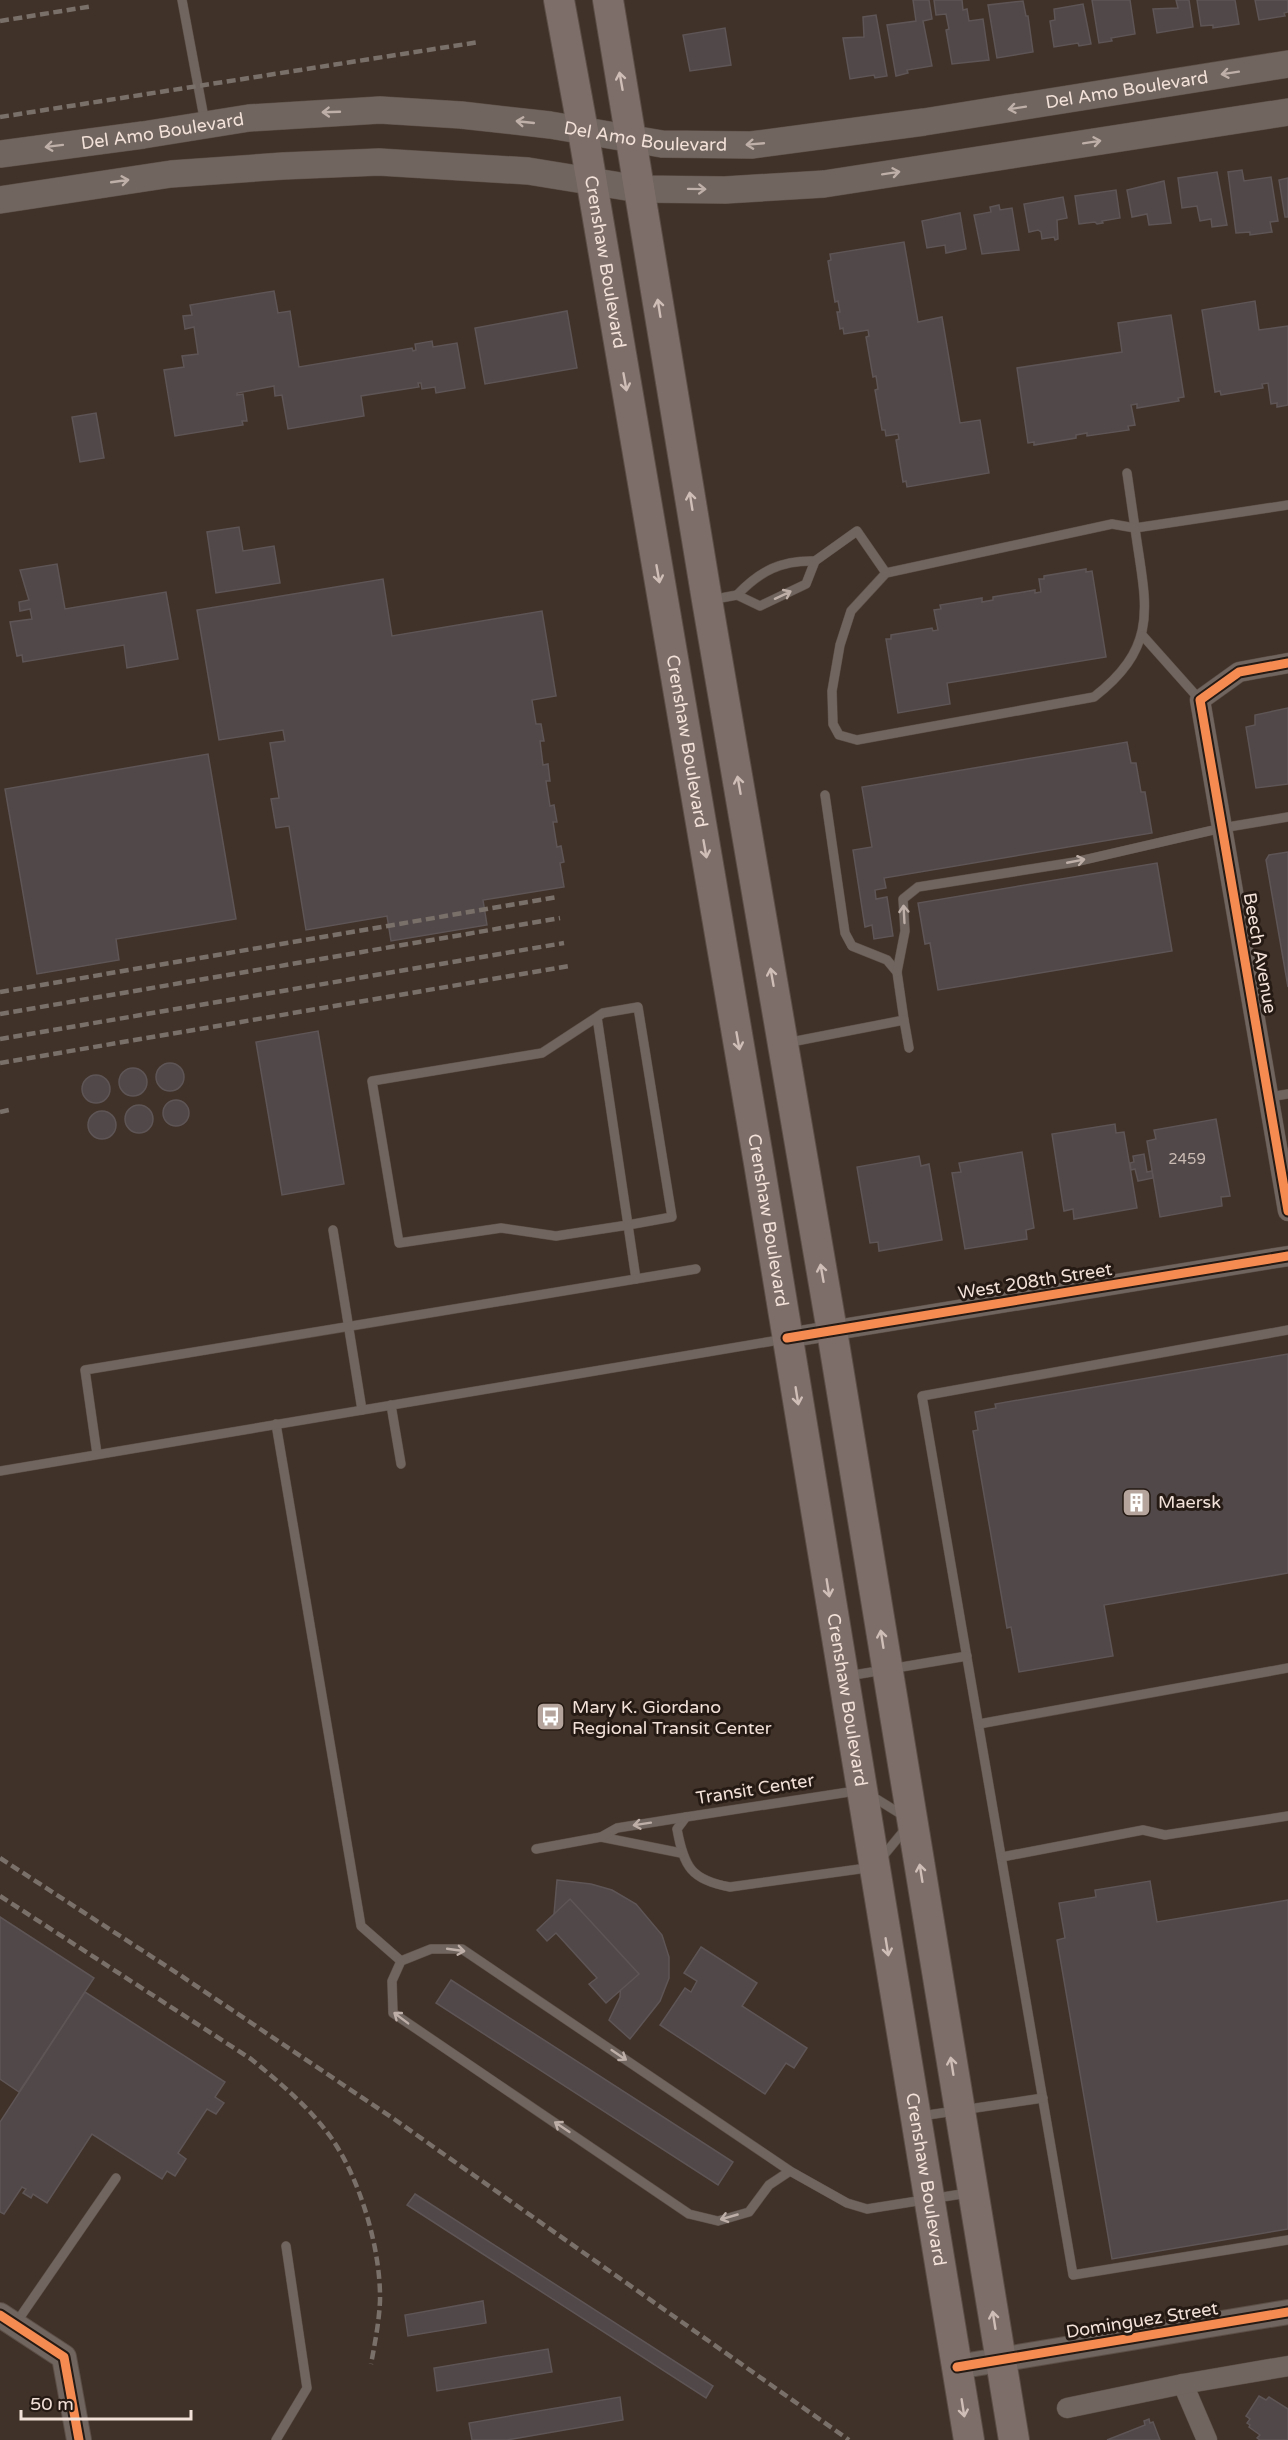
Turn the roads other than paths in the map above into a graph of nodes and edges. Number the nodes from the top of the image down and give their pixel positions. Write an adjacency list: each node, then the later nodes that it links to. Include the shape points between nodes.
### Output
1 (182, 0): 6 (lane)
2 (559, 0): 7 (main road, Crenshaw Boulevard)
3 (608, 0): 8 (main road, one-way to 3)
4 (1288, 64): 8 (main road, Del Amo Boulevard, one-way to 8, via 924,122 751,145 662,144)
5 (1288, 112): 12 (main road, one-way to 5, via 725,190 824,184)
6 (206, 125): 7 (main road, Del Amo Boulevard, one-way to 6, via 461,115 380,110 249,118); 9 (main road, Del Amo Boulevard, one-way to 9)
7 (583, 131): 8 (main road, Del Amo Boulevard); 11 (main road, Crenshaw Boulevard)
8 (631, 138): 12 (main road)
9 (12, 152): 10 (main road, via 10,167)
10 (0, 172)
11 (590, 179): 12 (main road); 13 (main road, one-way to 11, via 171,174 319,164 433,164); 43 (main road, Crenshaw Boulevard, one-way to 43)
12 (639, 189): 20 (main road, one-way to 12)
13 (0, 200)
14 (1127, 473): 16 (lane)
15 (1288, 505): 16 (lane)
16 (1134, 528): 18 (lane, via 1112,524); 21 (lane, via 1146,605)
17 (815, 561): 18 (lane, via 856,531); 19 (lane, via 792,561 753,579); 19 (lane, one-way to 17, via 760,606 806,584)
18 (886, 573): 21 (lane, via 851,611 832,691 833,724 839,735 857,740 1094,697 1129,664)
19 (737, 595): 20 (lane)
20 (707, 600): 30 (main road, one-way to 20)
21 (1143, 636): 23 (lane)
22 (1288, 663): 23 (street, via 1239,672)
23 (1200, 700): 26 (street, Beech Avenue)
24 (825, 795): 27 (lane, via 845,933 852,946 887,960)
25 (1288, 817): 26 (lane)
26 (1222, 828): 27 (lane, one-way to 26, via 905,931 903,899 918,887 1075,862); 33 (street, Beech Avenue)
27 (897, 972): 29 (lane)
28 (597, 1017): 35 (lane); 35 (lane, via 638,1007 672,1217); 35 (lane, via 542,1053 372,1081 399,1243 501,1228 556,1236)
29 (904, 1020): 30 (lane); 31 (lane)
30 (783, 1043): 42 (main road, one-way to 30)
31 (909, 1048)
32 (1288, 1094): 33 (lane)
33 (1269, 1097): 34 (street, Beech Avenue)
34 (1288, 1211)
35 (628, 1225): 39 (lane)
36 (333, 1230): 40 (lane)
37 (1287, 1261): 42 (street, West 208th Street)
38 (696, 1269): 39 (lane)
39 (636, 1279): 40 (lane)
40 (348, 1326): 45 (lane); 47 (lane, via 85,1370)
41 (1288, 1330): 50 (lane, via 922,1396)
42 (832, 1331): 43 (street, West 208th Street); 52 (main road, one-way to 42)
43 (787, 1338): 44 (lane); 53 (main road, Crenshaw Boulevard, one-way to 53)
44 (391, 1405): 45 (lane); 48 (lane)
45 (362, 1410): 46 (lane)
46 (276, 1424): 47 (lane); 64 (lane, via 361,1926)
47 (98, 1454): 49 (lane)
48 (401, 1464)
49 (0, 1471)
50 (967, 1656): 52 (lane); 54 (lane)
51 (1288, 1668): 54 (lane)
52 (887, 1670): 53 (lane); 58 (main road)
53 (843, 1677): 55 (main road, Crenshaw Boulevard)
54 (979, 1724): 62 (lane)
55 (862, 1790): 57 (lane, Transit Center); 58 (lane); 63 (main road, Crenshaw Boulevard)
56 (1288, 1816): 62 (lane, via 1165,1835 1143,1830)
57 (686, 1817): 59 (lane, one-way to 59, via 617,1828); 61 (lane, Transit Center, via 677,1829)
58 (912, 1821): 63 (lane); 66 (main road, one-way to 58)
59 (601, 1837): 60 (lane); 61 (lane)
60 (536, 1849)
61 (681, 1854): 63 (lane, via 694,1873 712,1884 730,1887)
62 (1002, 1857): 65 (lane)
63 (874, 1867): 67 (main road, Crenshaw Boulevard, one-way to 67)
64 (401, 1962): 68 (lane, one-way to 68, via 431,1949 462,1949); 68 (lane, one-way to 64, via 769,2185 749,2212 718,2221 689,2214 393,2013 392,1981)
65 (1043, 2098): 66 (lane); 72 (lane, via 1073,2275)
66 (960, 2110): 67 (lane); 70 (main road)
67 (915, 2117): 71 (main road, Crenshaw Boulevard)
68 (790, 2171): 71 (lane, via 848,2203 867,2209)
69 (117, 2178): 75 (lane)
70 (973, 2192): 71 (lane); 76 (main road, one-way to 70)
71 (929, 2199): 78 (main road, Crenshaw Boulevard)
72 (1288, 2240)
73 (286, 2246): 82 (lane, via 307,2388)
74 (1288, 2312): 76 (street, Dominguez Street)
75 (7, 2320): 81 (street, via 64,2357)
76 (1001, 2360): 78 (street, Dominguez Street); 84 (main road)
77 (1288, 2366): 79 (street)
78 (957, 2367): 83 (main road, Crenshaw Boulevard, one-way to 83)
79 (1183, 2384): 80 (street); 85 (street)
80 (1067, 2408)
81 (79, 2440)
82 (276, 2440)
83 (969, 2440)
84 (1014, 2440)
85 (1207, 2440)

